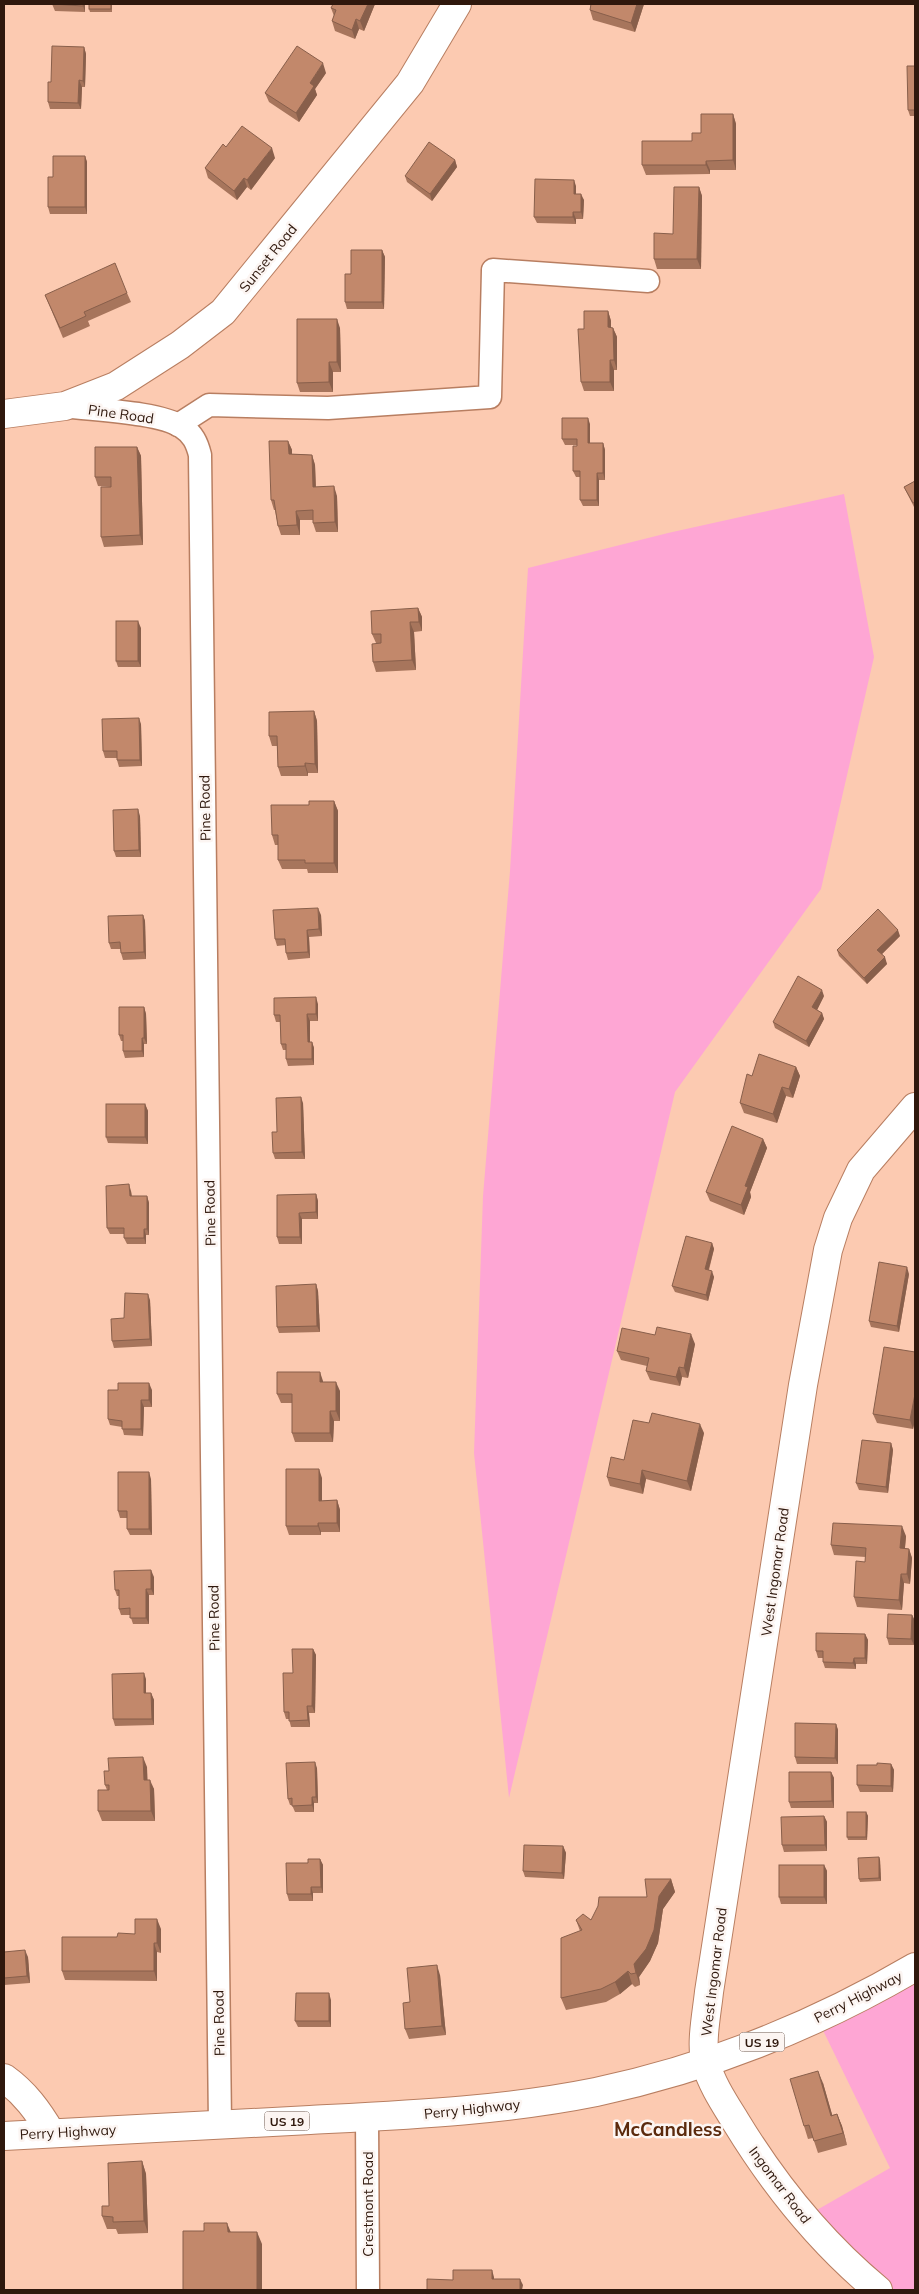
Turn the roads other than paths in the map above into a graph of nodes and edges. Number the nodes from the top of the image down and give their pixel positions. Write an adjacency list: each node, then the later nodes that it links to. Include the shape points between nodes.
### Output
1 (457, 4): 3 (main road, Sunset Road, via 410,82 223,312 137,373)
2 (648, 281): 5 (street, via 493,270 490,397 328,408 209,405)
3 (65, 406): 4 (main road, Sunset Road); 5 (street, Pine Road, via 154,418)
4 (4, 414)
5 (178, 425): 11 (street, Pine Road, via 197,443 202,470)
6 (915, 1107): 8 (main road, West Ingomar Road, via 861,1170 838,1218 826,1258 803,1386 709,1992)
7 (915, 1967): 8 (main road, Perry Highway / US 19, via 817,2018)
8 (705, 2063): 10 (main road, Perry Highway / US 19, via 560,2098 480,2110); 15 (main road, Ingomar Road, via 747,2141 803,2218 849,2266)
9 (4, 2078): 12 (main road, via 33,2105)
10 (367, 2117): 11 (main road, Perry Highway / US 19); 14 (street, Crestmont Road)
11 (220, 2124): 12 (main road, Perry Highway / US 19)
12 (51, 2133): 13 (main road, Perry Highway / US 19)
13 (4, 2136)
14 (368, 2290)
15 (878, 2290)

